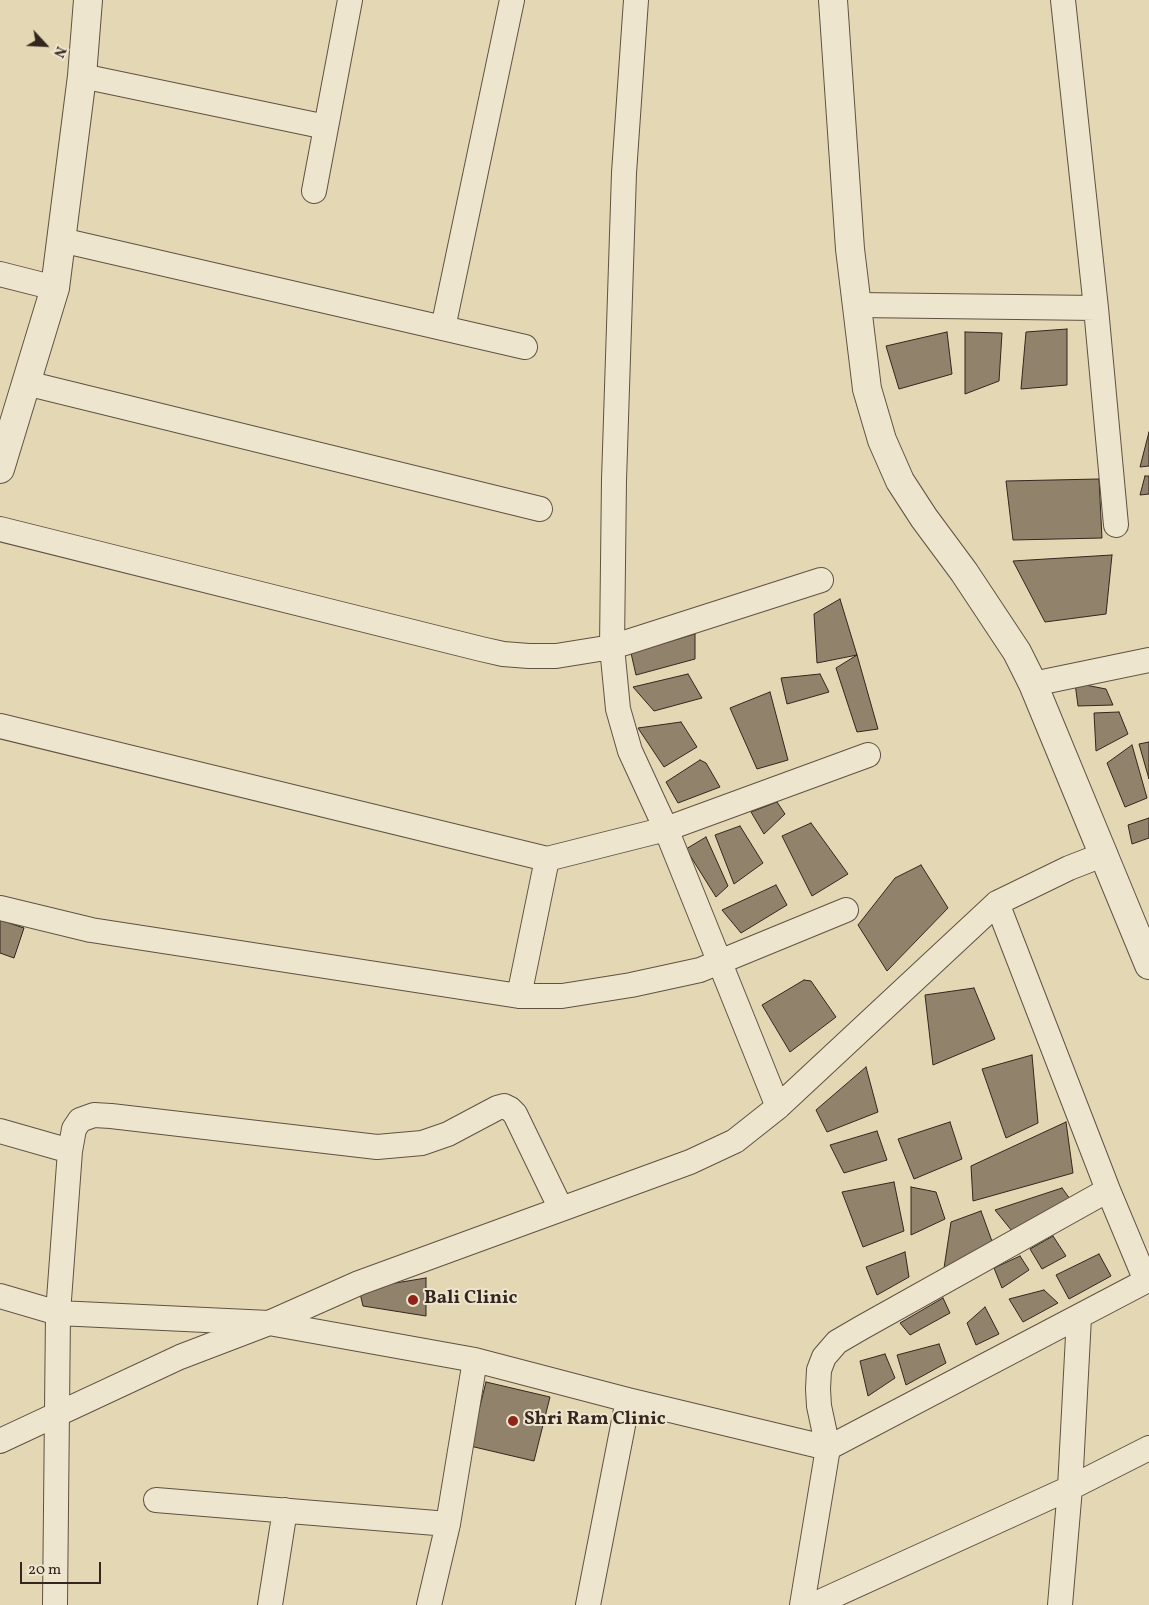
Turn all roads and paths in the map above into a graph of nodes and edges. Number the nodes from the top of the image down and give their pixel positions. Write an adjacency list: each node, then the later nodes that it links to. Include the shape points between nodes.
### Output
1 (88, 0): 7 (street)
2 (350, 0): 8 (street)
3 (512, 0): 15 (street)
4 (636, 0): 23 (street, via 624,173)
5 (832, 0): 13 (street, via 850,249)
6 (1063, 0): 14 (street)
7 (82, 76): 8 (street); 10 (street)
8 (326, 127): 9 (street)
9 (314, 191)
10 (61, 240): 12 (street); 15 (street)
11 (0, 274): 12 (street)
12 (55, 288): 17 (street)
13 (858, 305): 14 (street); 25 (street, via 867,389 882,440 900,481 1017,652)
14 (1096, 308): 20 (street)
15 (444, 328): 16 (street)
16 (525, 347)
17 (26, 383): 18 (street); 19 (street)
18 (0, 469)
19 (540, 509)
20 (1116, 525)
21 (0, 528): 23 (street, via 503,654 556,656)
22 (821, 580): 23 (street)
23 (612, 648): 28 (street, via 618,709 630,751)
24 (1149, 660): 25 (street)
25 (1033, 684): 29 (street)
26 (0, 726): 30 (street)
27 (868, 755): 28 (street)
28 (666, 829): 30 (street); 34 (street)
29 (1105, 854): 31 (street); 35 (street)
30 (547, 859): 36 (street)
31 (997, 903): 37 (street); 40 (street)
32 (0, 908): 36 (street, via 91,930)
33 (846, 910): 34 (street)
34 (719, 962): 36 (street, via 700,970 632,985 562,996); 37 (street)
35 (1149, 966)
36 (519, 996)
37 (778, 1107): 41 (street, via 735,1141 690,1162)
38 (0, 1131): 39 (street)
39 (70, 1151): 41 (street, via 74,1129 80,1120 94,1114 376,1147 422,1143 504,1106 515,1114); 44 (street)
40 (1108, 1190): 42 (street); 51 (street, via 837,1342 824,1357 819,1370 819,1406)
41 (561, 1209): 46 (street, via 359,1283)
42 (1147, 1286): 45 (street)
43 (0, 1296): 44 (street)
44 (58, 1313): 46 (street); 49 (street)
45 (1079, 1317): 51 (street); 53 (street)
46 (269, 1322): 47 (street); 49 (street, via 180,1357)
47 (475, 1360): 48 (street); 56 (street)
48 (628, 1400): 51 (street); 60 (street)
49 (56, 1414): 50 (street); 57 (street)
50 (0, 1440)
51 (828, 1448): 61 (street)
52 (1149, 1448): 53 (street)
53 (1070, 1488): 62 (street); 63 (street)
54 (156, 1500): 55 (street)
55 (285, 1510): 56 (street); 58 (street)
56 (448, 1524): 59 (street)
57 (55, 1605)
58 (270, 1605)
59 (429, 1605)
60 (588, 1605)
61 (802, 1605)
62 (813, 1605)
63 (1060, 1605)

